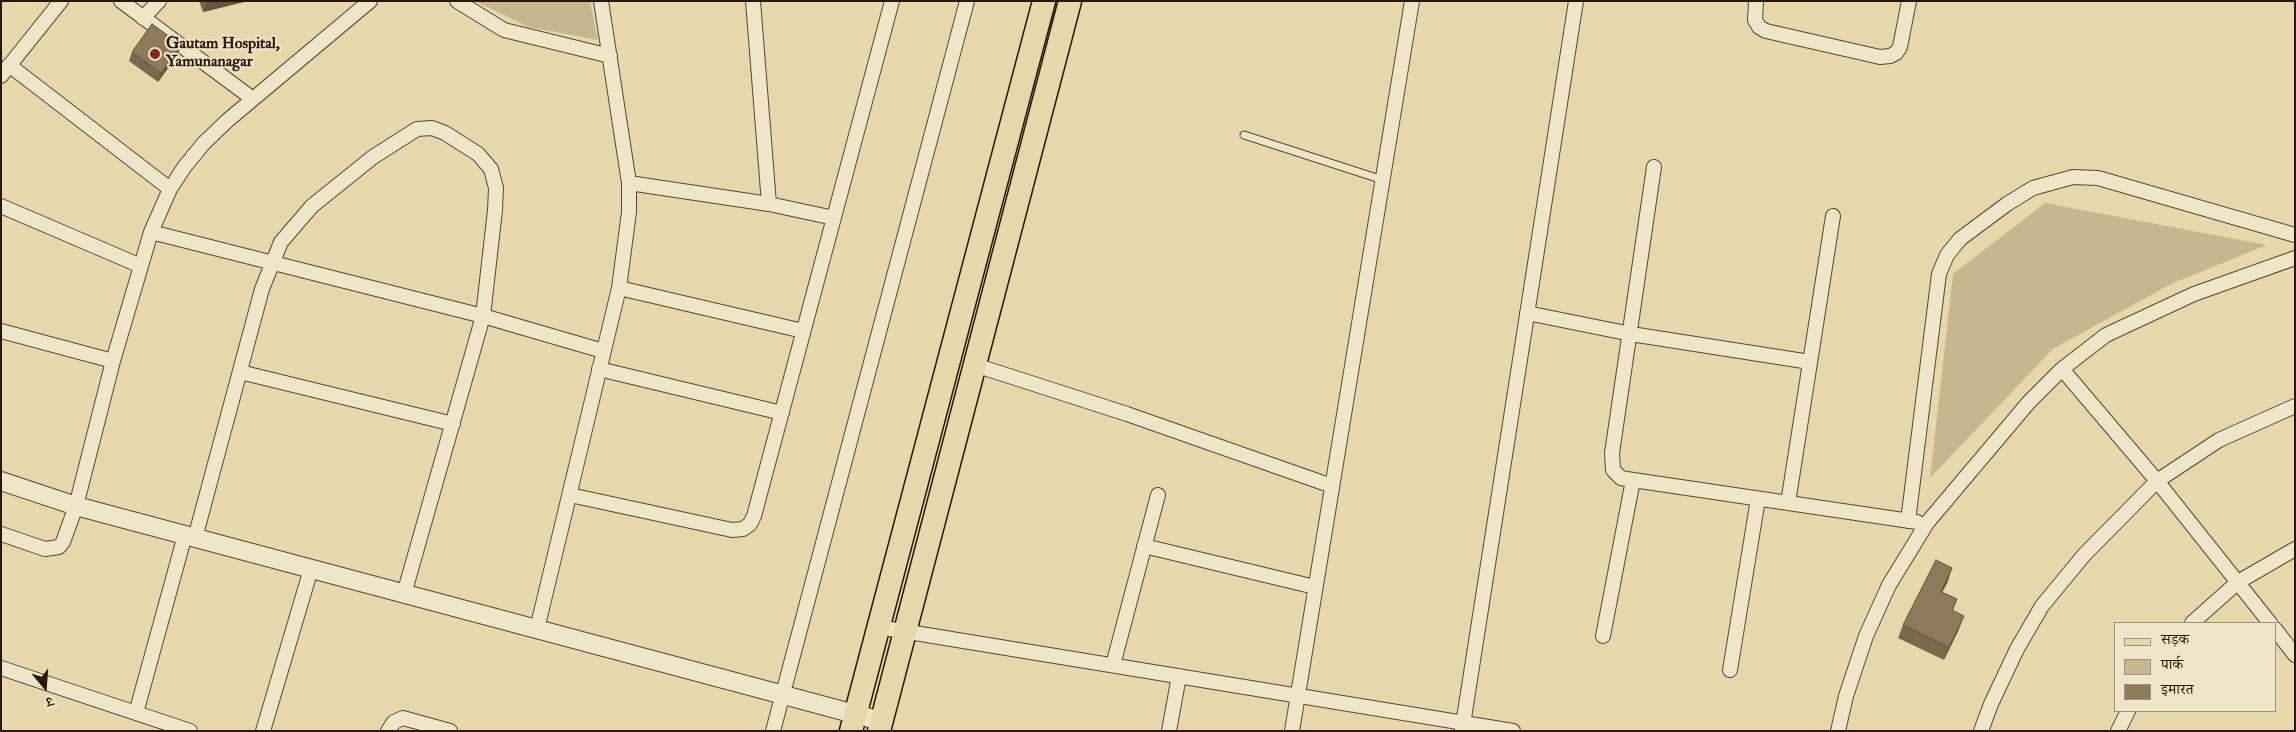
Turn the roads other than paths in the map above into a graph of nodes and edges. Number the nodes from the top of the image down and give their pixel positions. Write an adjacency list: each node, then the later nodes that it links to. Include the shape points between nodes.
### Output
1 (61, 1): 18 (street)
2 (121, 1): 16 (street)
3 (159, 1): 16 (street)
4 (370, 1): 19 (street)
5 (457, 1): 17 (street, via 504,30)
6 (601, 1): 17 (street)
7 (752, 1): 25 (street)
8 (892, 1): 28 (street)
9 (967, 1): 81 (street)
10 (1044, 1): 71 (main road)
11 (1070, 1): 43 (main road)
12 (1412, 1): 22 (street)
13 (1576, 1): 35 (street)
14 (1756, 1): 15 (street, via 1755,20 1759,27 1880,57 1896,53 1900,47)
15 (1909, 1)
16 (143, 18): 19 (street)
17 (610, 56): 23 (street)
18 (5, 71): 24 (street)
19 (252, 100): 24 (street, via 204,143)
20 (1244, 135): 22 (lane)
21 (1654, 167): 39 (street)
22 (1383, 180): 53 (street)
23 (629, 183): 25 (street); 34 (street)
24 (170, 189): 29 (street)
25 (769, 204): 28 (street)
26 (1, 206): 33 (street)
27 (1833, 216): 42 (street)
28 (834, 218): 38 (street)
29 (151, 232): 32 (street); 33 (street)
30 (2295, 235): 59 (street, via 2098,178 2073,177 2033,188 1960,238 1947,254 1939,274)
31 (2295, 258): 45 (street, via 2194,294 2106,335)
32 (273, 261): 36 (street); 36 (street, via 282,242 312,206 403,136 417,129 432,128 478,154 492,168 496,188 495,210); 46 (street, via 262,289)
33 (141, 266): 41 (street)
34 (620, 288): 38 (street); 40 (street)
35 (1527, 313): 39 (street); 87 (street)
36 (483, 316): 40 (street); 49 (street)
37 (1, 331): 41 (street)
38 (803, 332): 48 (street)
39 (1631, 334): 42 (street); 50 (street, via 1612,453 1613,470 1621,478)
40 (603, 351): 44 (street)
41 (113, 361): 58 (street)
42 (1810, 362): 57 (street)
43 (975, 365): 53 (street); 73 (main road)
44 (599, 369): 48 (street); 54 (street)
45 (2062, 369): 52 (street); 60 (street, via 2029,402)
46 (240, 372): 49 (street); 62 (street)
47 (2295, 406): 52 (street, via 2219,440)
48 (782, 413): 54 (street, via 754,516 743,529 732,530)
49 (453, 424): 68 (street)
50 (1632, 480): 56 (street); 75 (street)
51 (1, 481): 58 (street)
52 (2156, 481): 66 (street); 97 (street, via 2084,555 2042,606 2017,649)
53 (1332, 486): 67 (street)
54 (570, 495): 72 (street)
55 (1158, 495): 63 (street)
56 (1758, 499): 57 (street); 79 (street)
57 (1788, 503): 59 (street)
58 (76, 506): 61 (street, via 59,547 44,549); 62 (street)
59 (1908, 521): 60 (street)
60 (1927, 524): 96 (street, via 1889,585 1866,636)
61 (1, 534)
62 (190, 536): 65 (street); 84 (street)
63 (1144, 546): 67 (street); 77 (street)
64 (2295, 549): 66 (street)
65 (311, 569): 68 (street); 89 (street)
66 (2238, 582): 69 (street); 70 (street)
67 (1315, 587): 82 (street)
68 (404, 594): 72 (street)
69 (2193, 622)
70 (2269, 622)
71 (878, 627): 73 (street); 85 (main road)
72 (537, 629): 81 (street)
73 (905, 631): 77 (street); 86 (main road)
74 (2276, 631): 76 (street)
75 (1603, 636)
76 (2295, 655)
77 (1113, 665): 80 (street)
78 (1, 668): 84 (street)
79 (1730, 670)
80 (1179, 676): 82 (street); 93 (street)
81 (784, 695): 85 (street); 92 (street)
82 (1297, 695): 87 (street); 94 (street)
83 (2128, 712): 98 (street)
84 (136, 713): 88 (street)
85 (853, 722): 86 (street)
86 (880, 726)
87 (1462, 727): 95 (street)
88 (190, 731)
89 (263, 731)
90 (388, 731): 91 (street, via 394,722 403,718)
91 (450, 731)
92 (773, 731)
93 (1170, 731)
94 (1292, 731)
95 (1513, 731)
96 (1838, 731)
97 (1981, 731)
98 (2118, 731)

